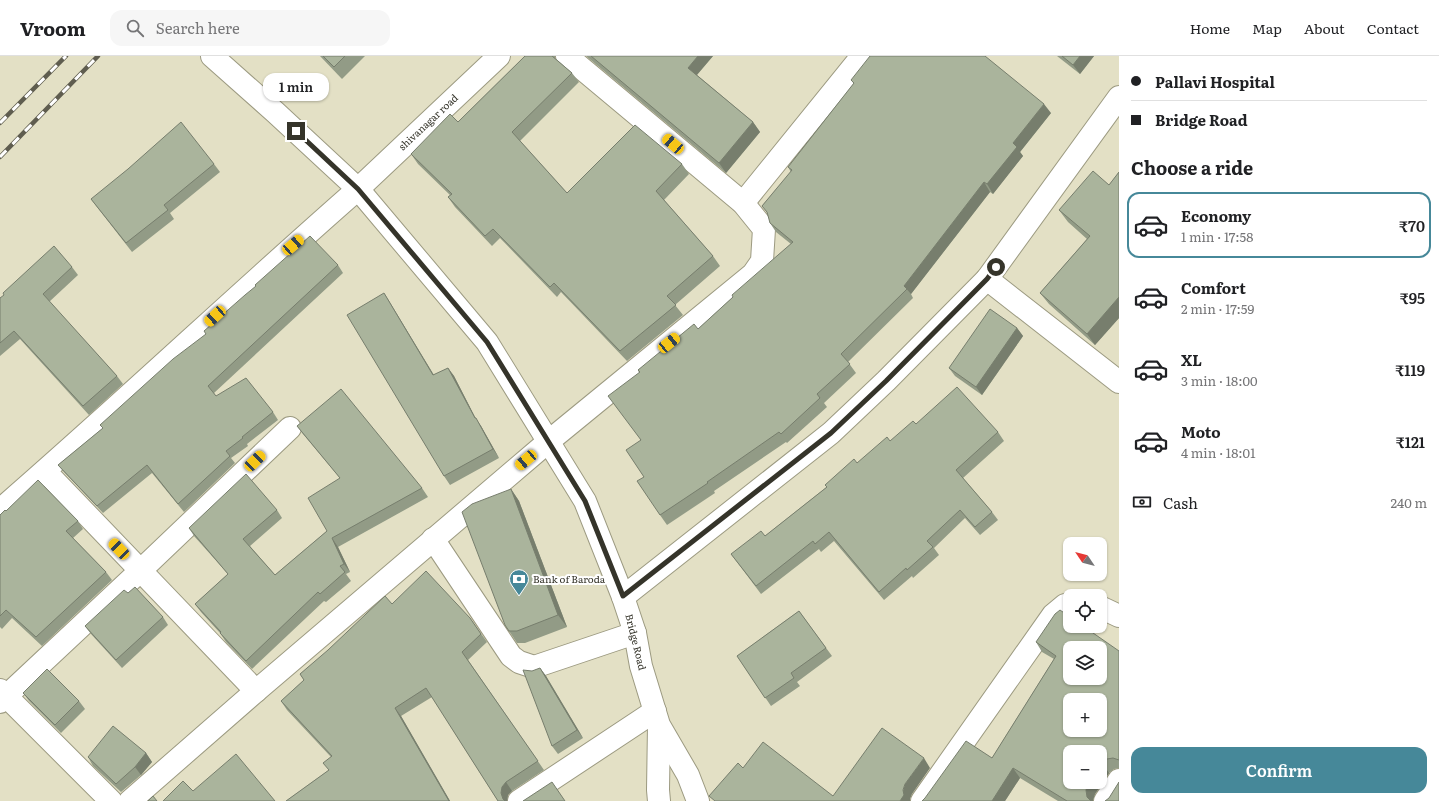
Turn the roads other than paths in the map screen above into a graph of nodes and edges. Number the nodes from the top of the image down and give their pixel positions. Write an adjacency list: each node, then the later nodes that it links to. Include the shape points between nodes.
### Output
1 (212, 56): 6 (street, Bridge Road)
2 (499, 56): 6 (street, shivanagar road)
3 (567, 56): 7 (street)
4 (862, 56): 7 (street)
5 (1119, 97): 8 (street)
6 (358, 189): 11 (street, Bridge Road, via 487,342); 12 (street, shivanagar road)
7 (743, 203): 11 (street, via 764,229 762,261 753,274)
8 (987, 279): 9 (street); 16 (street, via 831,433)
9 (1119, 382)
10 (290, 428): 15 (street)
11 (548, 441): 14 (street); 16 (street, Bridge Road, via 585,501)
12 (45, 470): 13 (street, shivanagar road); 15 (street)
13 (0, 510)
14 (433, 539): 20 (street, via 511,656 519,662 534,667); 21 (street)
15 (140, 571): 21 (street); 22 (street)
16 (623, 596): 20 (street, Bridge Road)
17 (1063, 607): 30 (street, via 1053,615)
18 (1107, 610): 19 (street)
19 (1119, 616)
20 (635, 633): 23 (street, Bridge Road, via 641,666)
21 (256, 691): 26 (street)
22 (2, 696): 25 (street)
23 (657, 718): 27 (street); 28 (street, Bridge Road); 29 (street, Bridge Road, via 688,775)
24 (1119, 780): 31 (street)
25 (111, 801)
26 (130, 801)
27 (519, 801)
28 (660, 801)
29 (698, 801)
30 (922, 801)
31 (1105, 801)

